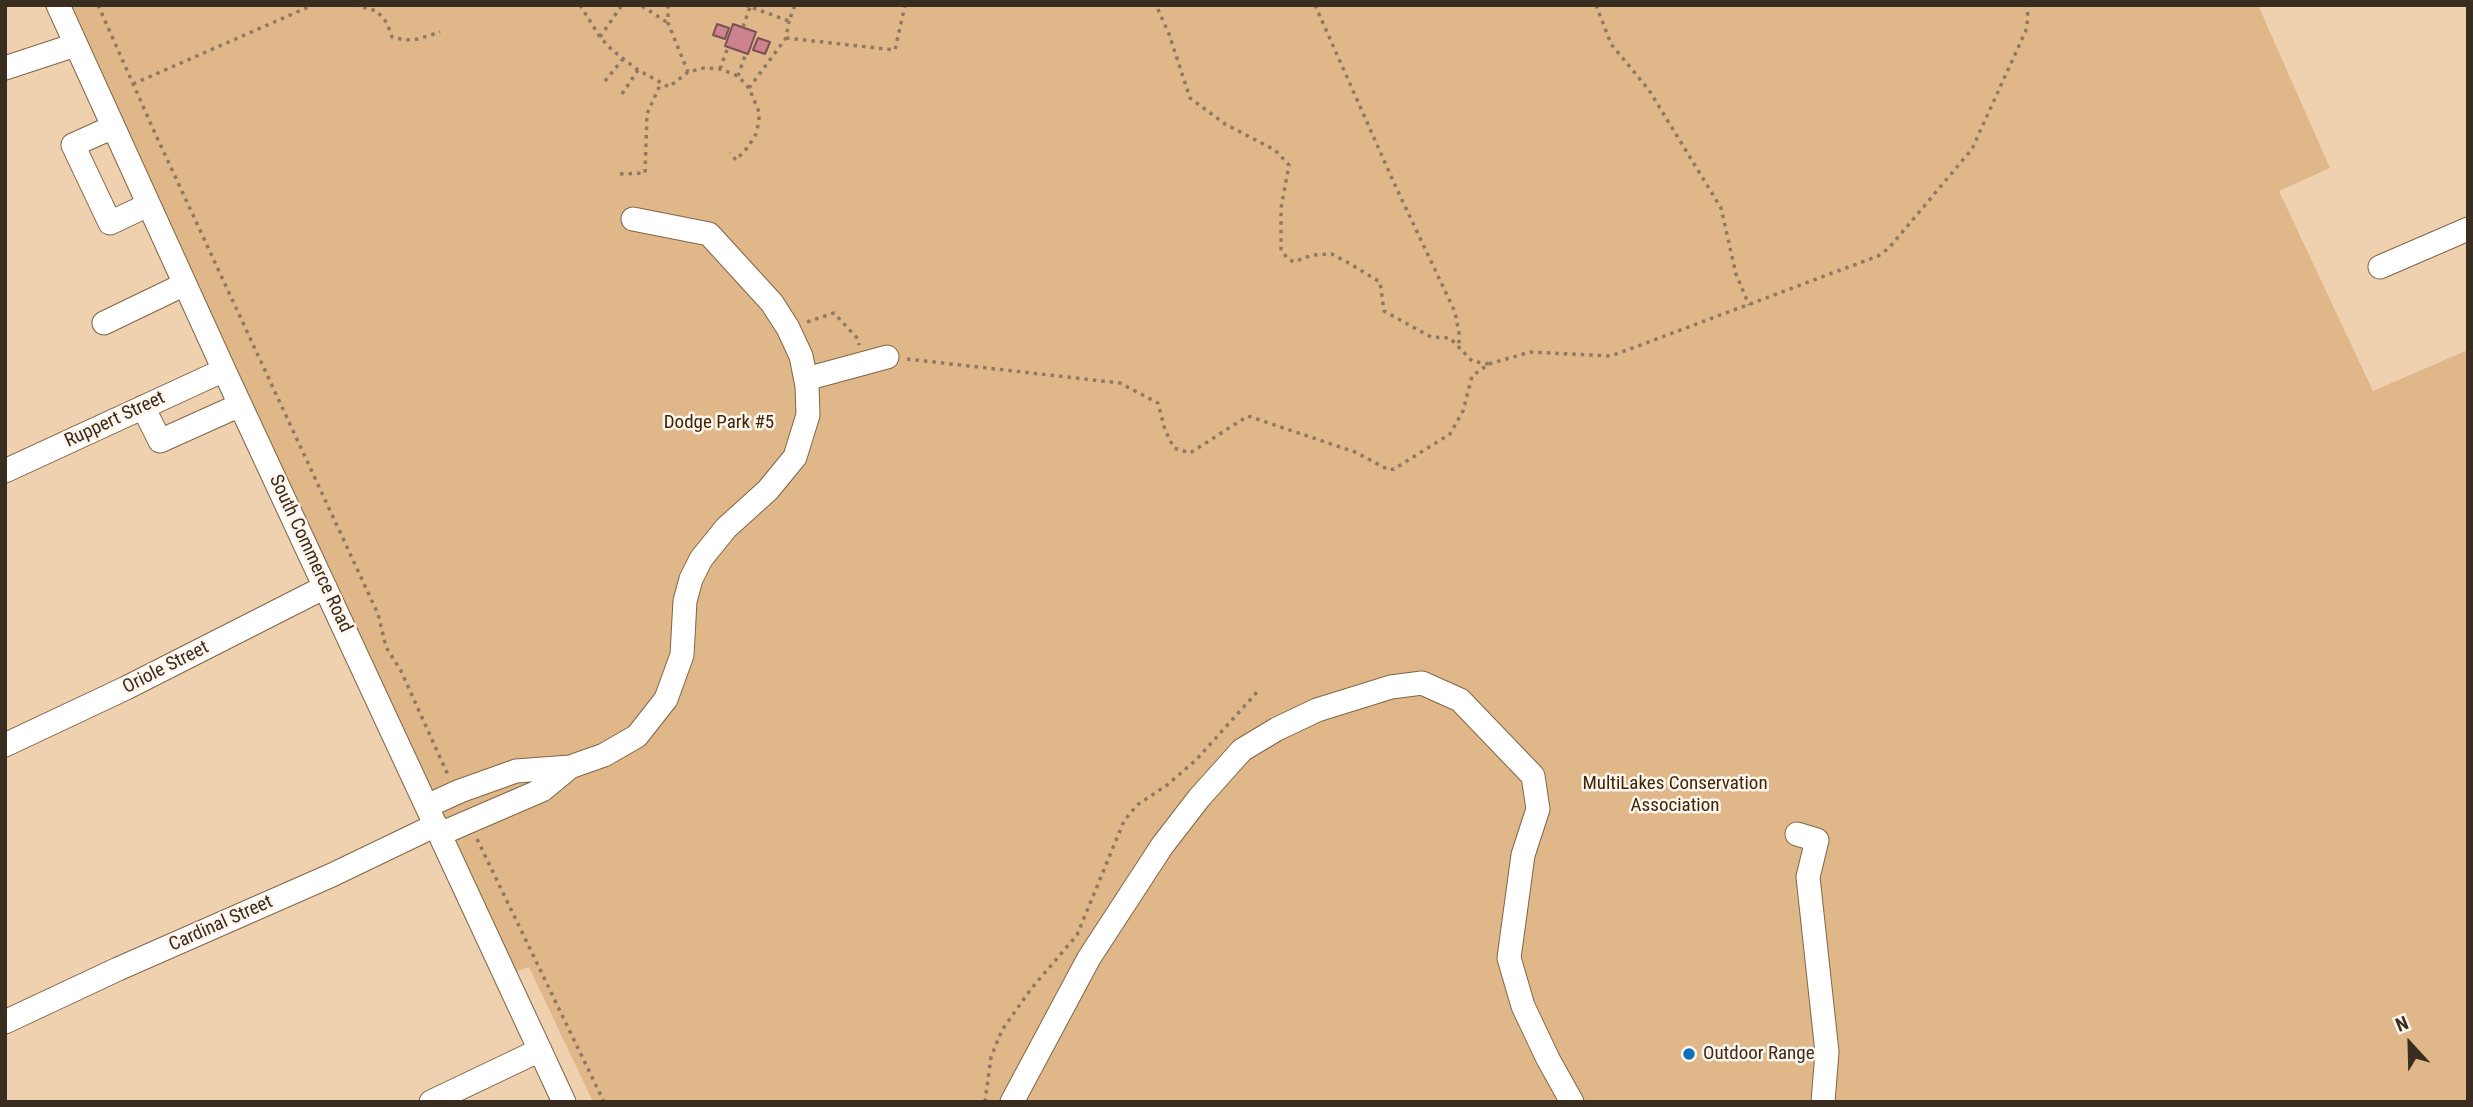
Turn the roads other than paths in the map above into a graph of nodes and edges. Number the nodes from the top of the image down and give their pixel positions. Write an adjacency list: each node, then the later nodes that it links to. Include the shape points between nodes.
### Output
1 (58, 5): 2 (street, South Commerce Road)
2 (75, 45): 3 (street); 4 (street, South Commerce Road)
3 (5, 68)
4 (113, 127): 5 (street, South Commerce Road); 5 (street, via 73,145 110,223)
5 (148, 205): 9 (street, South Commerce Road)
6 (633, 219): 13 (street, via 709,234 772,303 801,356)
7 (2468, 229): 8 (street)
8 (2380, 267)
9 (185, 284): 10 (street); 12 (street, South Commerce Road)
10 (104, 323)
11 (887, 357): 13 (street)
12 (224, 370): 14 (street, South Commerce Road); 15 (street, Ruppert Street)
13 (806, 379): 19 (street, via 808,415 795,457 768,490 726,528 691,579 682,655 666,699 637,736)
14 (240, 405): 15 (street, via 160,441); 17 (street, South Commerce Road)
15 (144, 407): 16 (street, Ruppert Street)
16 (5, 471)
17 (326, 587): 18 (street, Oriole Street); 20 (street, South Commerce Road)
18 (5, 744)
19 (570, 767): 20 (street, via 542,790); 20 (street, via 516,771 460,791)
20 (435, 822): 22 (street, Cardinal Street, via 332,875); 23 (street, South Commerce Road)
21 (1797, 834): 28 (street, via 1817,840 1808,877 1827,1052)
22 (5, 1021)
23 (540, 1050): 25 (street); 26 (street, South Commerce Road)
24 (1564, 1096): 27 (street, via 1523,1006 1509,958 1523,855 1538,809 1533,776 1460,700 1422,683 1391,687 1317,710 1242,750 1162,846 1089,958)
25 (431, 1102)
26 (564, 1102)
27 (1012, 1102)
28 (1823, 1102)

